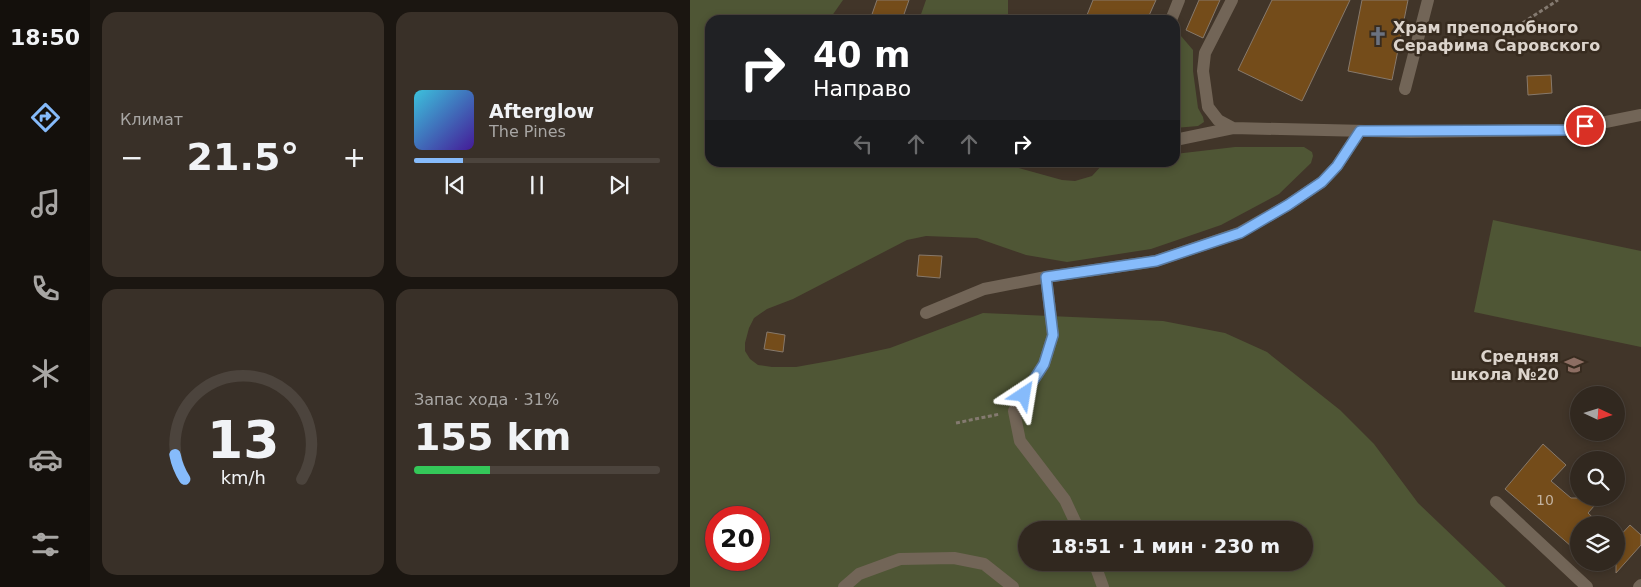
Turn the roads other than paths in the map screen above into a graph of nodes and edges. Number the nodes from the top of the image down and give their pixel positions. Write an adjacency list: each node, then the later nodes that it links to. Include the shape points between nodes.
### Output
1 (1179, 0): 4 (lane)
2 (1232, 0): 7 (lane, via 1205,53 1203,71 1208,107 1218,120)
3 (1428, 0): 5 (lane)
4 (1172, 15)
5 (1405, 89)
6 (1641, 115): 8 (lane, via 1566,130)
7 (1233, 128): 8 (lane); 9 (lane)
8 (1360, 131): 10 (lane, via 1322,182 1240,233 1156,261)
9 (1180, 139)
10 (1046, 277): 11 (lane, via 984,289); 13 (lane, via 1053,335 1044,364 1014,411 1020,441 1064,500)
11 (926, 313)
12 (1496, 502): 18 (lane)
13 (1074, 521)
14 (1098, 571): 17 (lane)
15 (844, 587): 16 (lane, via 860,574 900,559 954,558 984,564)
16 (1013, 587)
17 (1104, 587)
18 (1587, 587)

